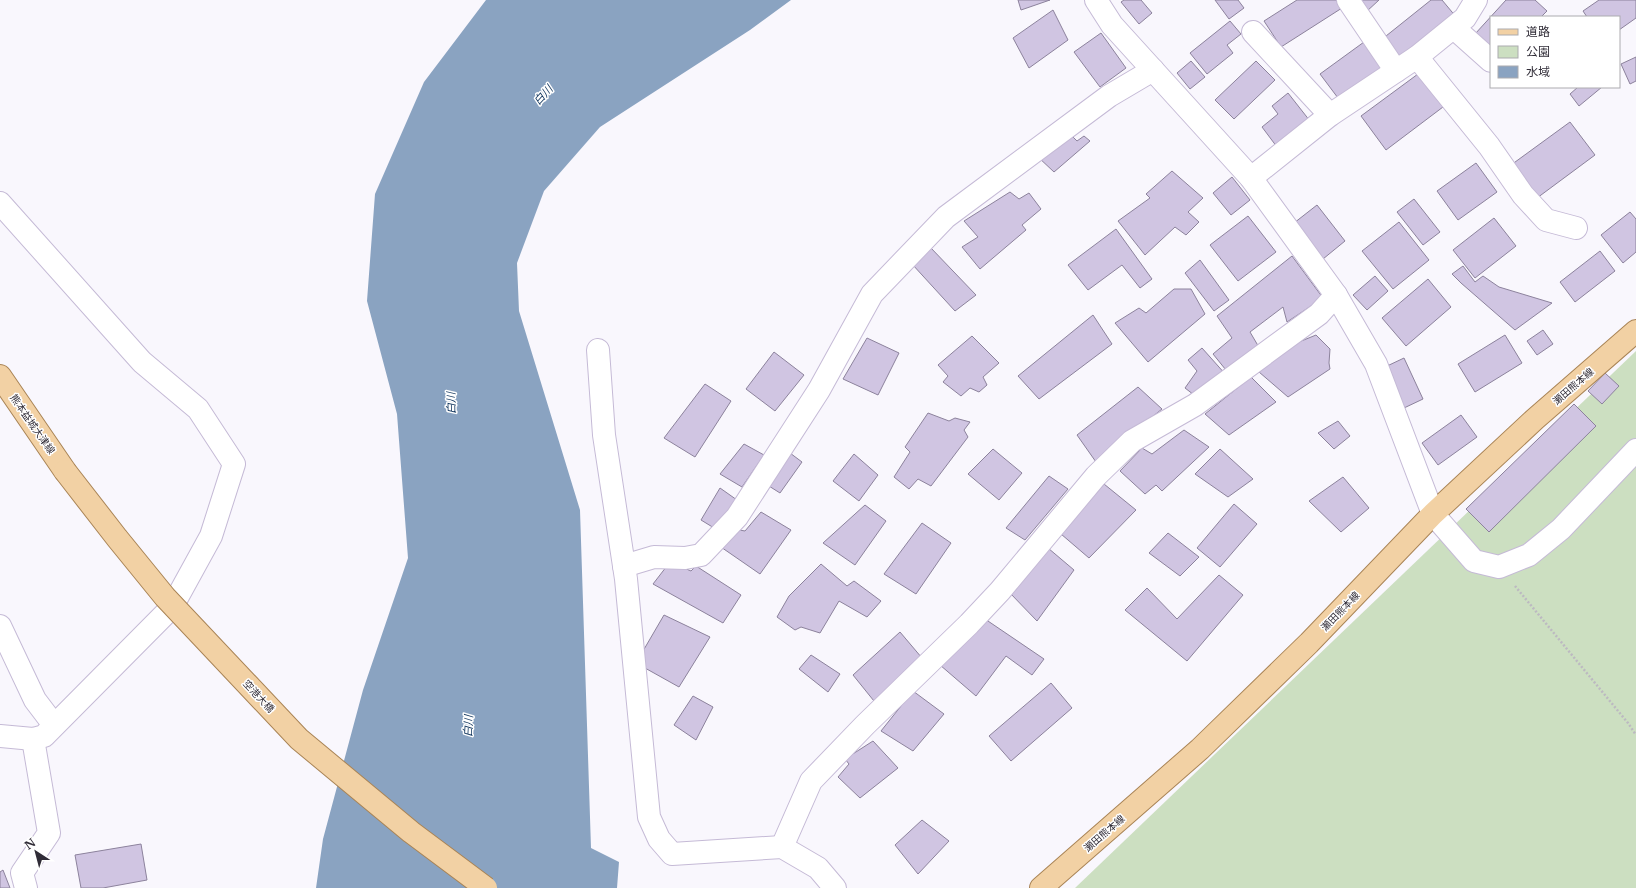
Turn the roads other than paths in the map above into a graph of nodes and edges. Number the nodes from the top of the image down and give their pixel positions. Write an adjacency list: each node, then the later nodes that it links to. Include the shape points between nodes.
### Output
1 (1096, 0): 8 (street, via 1112,25)
2 (1348, 0): 9 (street)
3 (1476, 0): 4 (street, via 1465,18)
4 (1454, 28): 6 (street); 7 (street)
5 (1253, 32): 10 (street)
6 (1417, 57): 9 (street); 13 (street, via 1546,220)
7 (1490, 61)
8 (1153, 70): 11 (street); 21 (street, via 1109,96 946,217 872,294 819,390 737,517 701,555 685,558 654,557)
9 (1396, 71): 10 (street)
10 (1330, 115): 11 (street)
11 (1251, 178): 14 (street)
12 (0, 203): 23 (street, via 142,362 198,408 234,464 211,536 172,607)
13 (1576, 228)
14 (1336, 295): 20 (street, via 1376,364); 26 (street, via 1319,314 1195,406 1132,441 1096,476 1000,591 811,781)
15 (1636, 331): 20 (main road, 瀬田熊本線, via 1535,419)
16 (598, 350): 21 (street, via 604,435)
17 (0, 376): 19 (main road, 熊本益城大津線)
18 (1636, 450): 20 (street, via 1561,529 1529,555 1499,567 1474,560)
19 (65, 471): 28 (main road, 空港大橋, bridge, via 165,597 299,739 411,832)
20 (1433, 514): 30 (main road, 瀬田熊本線, via 1309,643 1200,749)
21 (624, 566): 26 (street, via 649,817 659,839 672,854)
22 (0, 626): 23 (street, via 35,700)
23 (54, 725): 25 (street, via 44,736)
24 (0, 736): 25 (street)
25 (33, 739): 27 (street, via 49,833 22,873)
26 (782, 848): 29 (street, via 818,868)
27 (26, 888)
28 (486, 888)
29 (835, 888)
30 (1041, 888)

